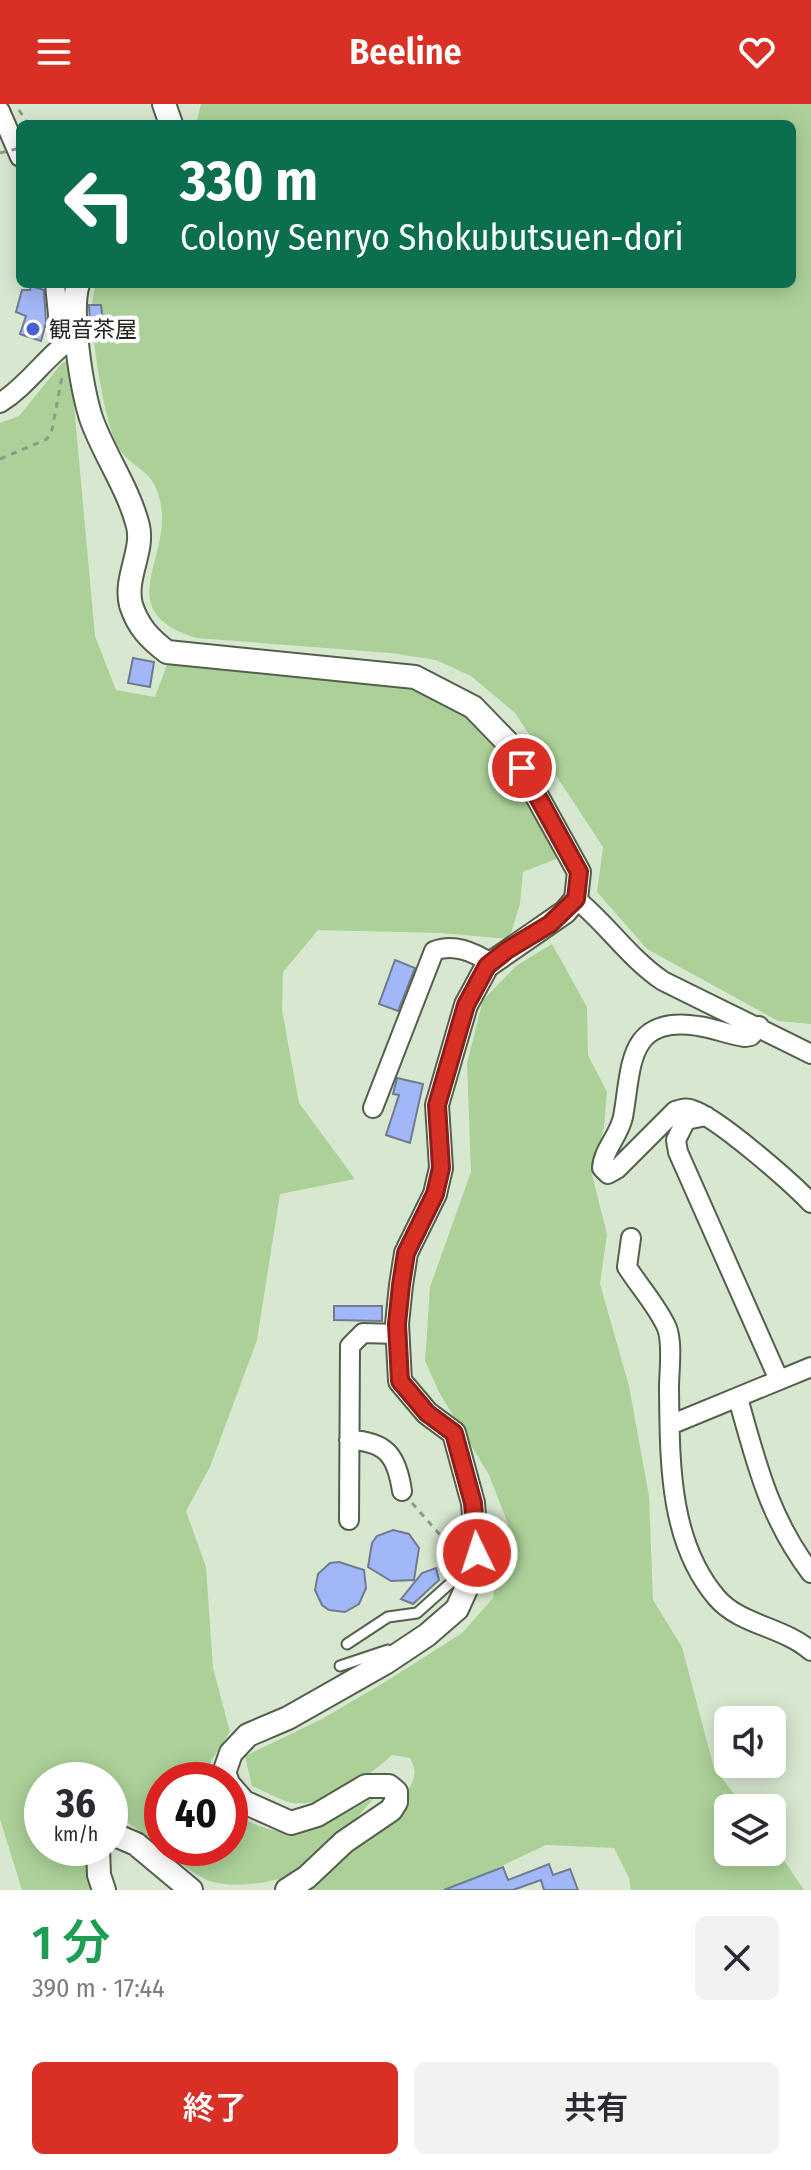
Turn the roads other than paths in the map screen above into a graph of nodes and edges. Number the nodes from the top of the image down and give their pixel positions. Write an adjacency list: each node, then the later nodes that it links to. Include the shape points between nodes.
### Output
1 (5, 107): 2 (street)
2 (16, 144)
3 (56, 288): 5 (street)
4 (77, 288): 5 (street)
5 (69, 341): 6 (street); 7 (street, via 91,417 139,530 129,584 144,634 167,652 415,677 473,707 507,742 579,872)
6 (0, 403)
7 (576, 899): 8 (street, via 550,924); 9 (street, via 641,966)
8 (491, 963): 11 (street, via 473,951 434,951); 15 (street, via 466,1005 437,1105 441,1168 435,1194 406,1253)
9 (759, 1026): 10 (street); 12 (street, via 745,1037 681,1023 658,1027 643,1040 627,1075 621,1127 602,1168 608,1174 617,1169 675,1111 685,1108)
10 (811, 1054)
11 (373, 1108)
12 (706, 1116): 13 (street); 17 (street, via 686,1120 676,1140 678,1152)
13 (811, 1203)
14 (631, 1238): 19 (street, via 627,1267 668,1330)
15 (397, 1334): 20 (street, via 363,1333 350,1346); 24 (street, via 400,1381 427,1413 454,1433 465,1465 477,1553)
16 (809, 1372): 17 (street)
17 (779, 1380): 18 (street)
18 (738, 1398): 19 (street); 23 (street, via 768,1501)
19 (670, 1425): 27 (street, via 678,1514 701,1574 718,1600)
20 (349, 1440): 21 (street, via 379,1446 397,1462); 22 (street)
21 (402, 1491)
22 (349, 1520)
23 (811, 1573)
24 (471, 1578): 25 (lane, via 455,1579 417,1613 388,1617); 26 (street, via 457,1609)
25 (347, 1644)
26 (407, 1648): 28 (lane); 29 (street, via 288,1718 248,1735)
27 (811, 1651)
28 (340, 1666)
29 (228, 1762)
30 (248, 1804): 35 (street, via 291,1823 317,1815 366,1786 389,1786 396,1792 391,1810)
31 (128, 1841): 34 (street)
32 (99, 1866): 33 (street)
33 (104, 1890)
34 (191, 1890)
35 (287, 1890)

